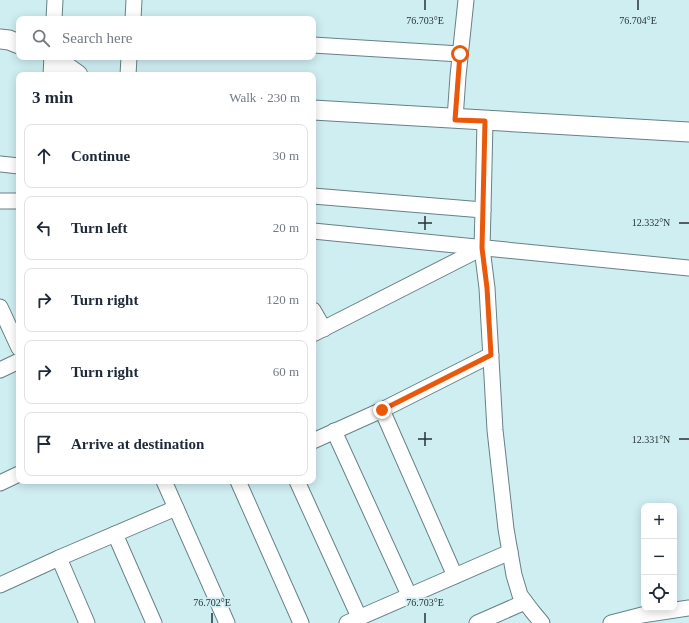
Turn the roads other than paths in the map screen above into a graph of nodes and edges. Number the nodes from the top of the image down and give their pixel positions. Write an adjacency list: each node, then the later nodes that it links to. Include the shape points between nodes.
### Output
1 (55, 0): 4 (street)
2 (134, 0): 5 (street)
3 (466, 0): 9 (street)
4 (54, 16)
5 (133, 16)
6 (0, 39): 7 (street)
7 (16, 43)
8 (316, 45): 9 (street)
9 (460, 54): 17 (street)
10 (52, 60): 13 (street)
11 (56, 60): 14 (street)
12 (129, 60): 15 (street)
13 (51, 72)
14 (74, 72)
15 (128, 72)
16 (316, 110): 17 (street)
17 (455, 120): 18 (street)
18 (485, 121): 19 (street); 25 (street)
19 (689, 132)
20 (0, 164): 21 (street)
21 (16, 166)
22 (316, 196): 25 (street)
23 (0, 201): 24 (street)
24 (16, 201)
25 (483, 210): 27 (street)
26 (316, 231): 27 (street)
27 (482, 248): 28 (street); 30 (street); 32 (street)
28 (689, 268)
29 (0, 307): 31 (street)
30 (318, 331)
31 (16, 342)
32 (491, 355): 35 (street); 45 (street, via 495,430)
33 (16, 362): 34 (street)
34 (0, 370)
35 (382, 410): 36 (street); 47 (street)
36 (334, 431): 37 (street); 49 (street)
37 (316, 440)
38 (16, 475): 39 (street)
39 (0, 483)
40 (165, 484): 43 (street)
41 (239, 484): 57 (street)
42 (298, 484): 53 (street)
43 (176, 508): 44 (street); 56 (street)
44 (116, 534): 46 (street); 55 (street)
45 (510, 552): 47 (street); 50 (street, via 514,575)
46 (60, 558): 48 (street); 54 (street)
47 (455, 576): 49 (street)
48 (0, 585)
49 (409, 595): 53 (street)
50 (525, 602): 58 (street); 59 (street)
51 (689, 608): 52 (street)
52 (643, 619): 60 (street)
53 (353, 620)
54 (87, 623)
55 (154, 623)
56 (228, 623)
57 (301, 623)
58 (477, 623)
59 (542, 623)
60 (610, 623)

